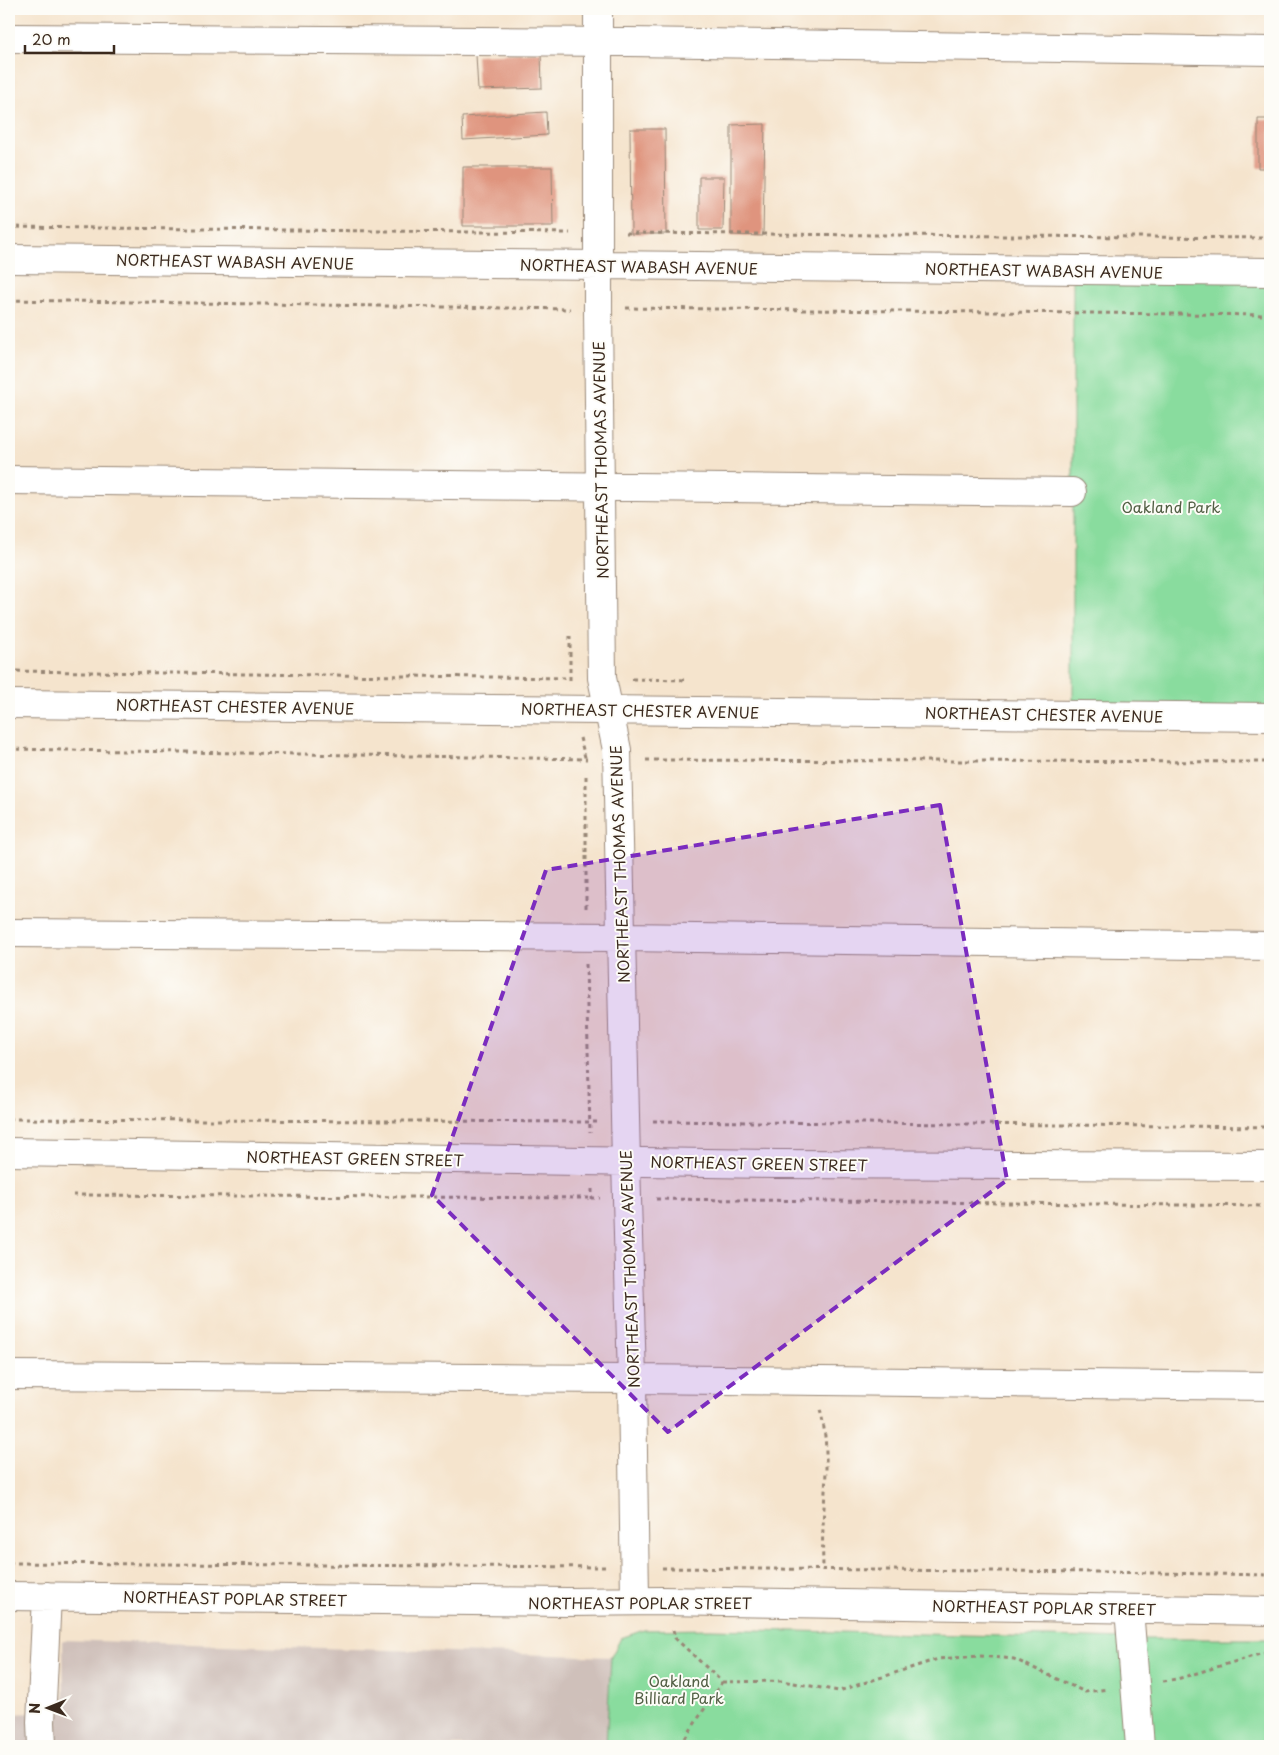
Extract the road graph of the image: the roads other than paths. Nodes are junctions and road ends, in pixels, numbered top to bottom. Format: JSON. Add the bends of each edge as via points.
{"nodes":[{"id":1,"x":598,"y":9,"type":"edge"},
{"id":2,"x":9,"y":38,"type":"edge"},
{"id":3,"x":598,"y":41,"type":"junction"},
{"id":4,"x":1270,"y":51,"type":"edge"},
{"id":5,"x":9,"y":259,"type":"edge"},
{"id":6,"x":598,"y":265,"type":"junction"},
{"id":7,"x":1270,"y":272,"type":"edge"},
{"id":8,"x":9,"y":480,"type":"edge"},
{"id":9,"x":601,"y":487,"type":"junction"},
{"id":10,"x":1072,"y":492,"type":"dead end"},
{"id":11,"x":9,"y":704,"type":"edge"},
{"id":12,"x":609,"y":709,"type":"junction"},
{"id":13,"x":1270,"y":716,"type":"edge"},
{"id":14,"x":9,"y":933,"type":"edge"},
{"id":15,"x":622,"y":937,"type":"junction"},
{"id":16,"x":1270,"y":946,"type":"edge"},
{"id":17,"x":9,"y":1152,"type":"edge"},
{"id":18,"x":626,"y":1162,"type":"junction"},
{"id":19,"x":1270,"y":1166,"type":"edge"},
{"id":20,"x":9,"y":1375,"type":"edge"},
{"id":21,"x":632,"y":1379,"type":"junction"},
{"id":22,"x":1270,"y":1386,"type":"edge"},
{"id":23,"x":9,"y":1596,"type":"edge"},
{"id":24,"x":47,"y":1596,"type":"junction"},
{"id":25,"x":635,"y":1600,"type":"junction"},
{"id":26,"x":1129,"y":1609,"type":"junction"},
{"id":27,"x":1270,"y":1611,"type":"edge"},
{"id":28,"x":42,"y":1746,"type":"edge"},
{"id":29,"x":1140,"y":1746,"type":"edge"}],
"edges":[{"from":1,"to":3,"type":"street","name":"NORTHEAST THOMAS AVENUE"},
{"from":2,"to":3,"type":"street"},
{"from":3,"to":4,"type":"street"},
{"from":3,"to":6,"type":"street","name":"NORTHEAST THOMAS AVENUE"},
{"from":5,"to":6,"type":"street","name":"NORTHEAST WABASH AVENUE"},
{"from":6,"to":7,"type":"street","name":"NORTHEAST WABASH AVENUE"},
{"from":6,"to":9,"type":"street","name":"NORTHEAST THOMAS AVENUE"},
{"from":8,"to":9,"type":"street"},
{"from":9,"to":10,"type":"street"},
{"from":9,"to":12,"type":"street","name":"NORTHEAST THOMAS AVENUE","via":[[602,678]]},
{"from":11,"to":12,"type":"street","name":"NORTHEAST CHESTER AVENUE"},
{"from":12,"to":13,"type":"street","name":"NORTHEAST CHESTER AVENUE"},
{"from":12,"to":15,"type":"street","name":"NORTHEAST THOMAS AVENUE","via":[[617,750]]},
{"from":14,"to":15,"type":"street"},
{"from":15,"to":16,"type":"street"},
{"from":15,"to":18,"type":"street","name":"NORTHEAST THOMAS AVENUE"},
{"from":17,"to":18,"type":"street","name":"NORTHEAST GREEN STREET"},
{"from":18,"to":19,"type":"street","name":"NORTHEAST GREEN STREET"},
{"from":18,"to":21,"type":"street","name":"NORTHEAST THOMAS AVENUE"},
{"from":20,"to":21,"type":"street"},
{"from":21,"to":22,"type":"street"},
{"from":21,"to":25,"type":"street","name":"NORTHEAST THOMAS AVENUE"},
{"from":23,"to":24,"type":"street","name":"NORTHEAST POPLAR STREET"},
{"from":24,"to":25,"type":"street","name":"NORTHEAST POPLAR STREET"},
{"from":24,"to":28,"type":"street"},
{"from":25,"to":26,"type":"street","name":"NORTHEAST POPLAR STREET"},
{"from":26,"to":27,"type":"street","name":"NORTHEAST POPLAR STREET"},
{"from":26,"to":29,"type":"street"}]}
